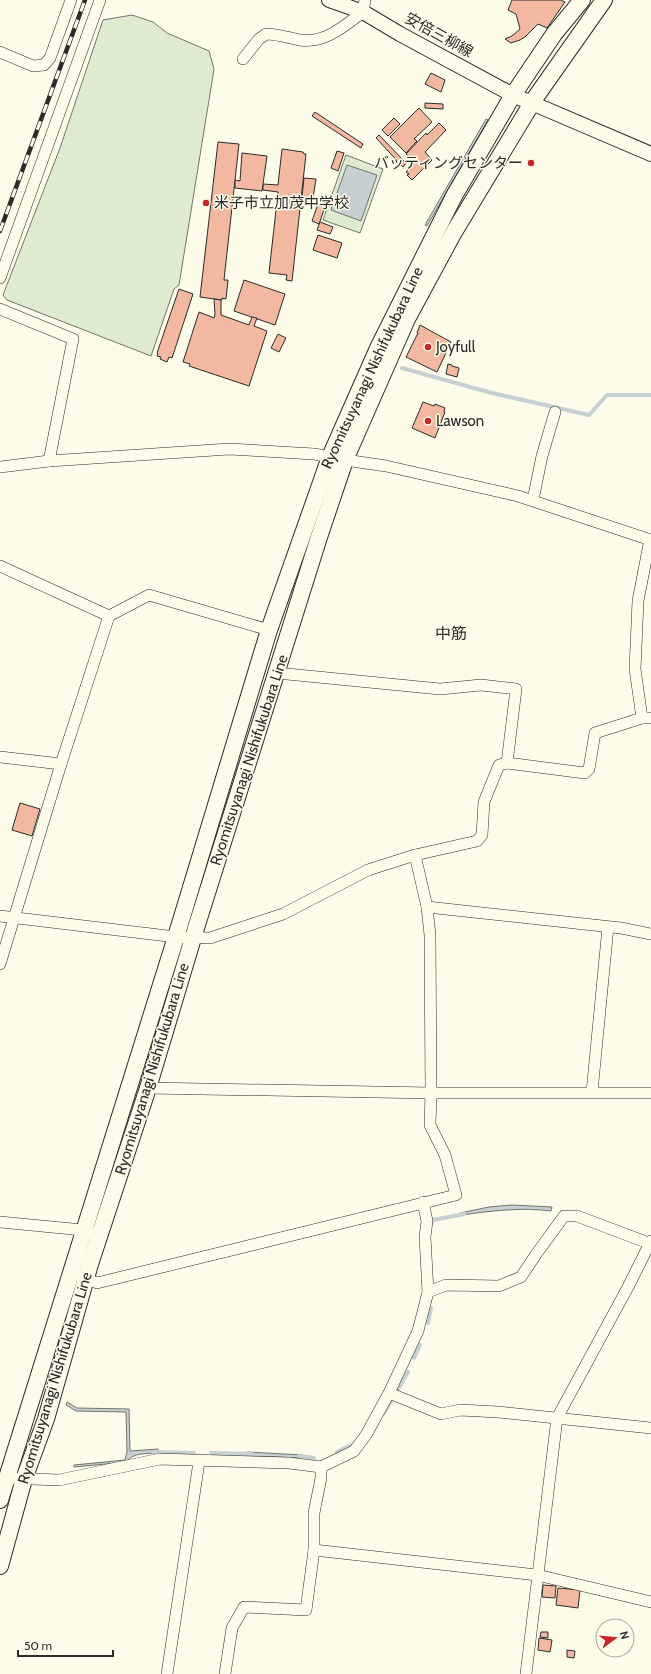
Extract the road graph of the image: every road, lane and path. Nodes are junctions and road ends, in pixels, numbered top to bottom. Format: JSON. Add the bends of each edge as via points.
{"nodes":[{"id":1,"x":71,"y":0,"type":"edge"},
{"id":2,"x":100,"y":0,"type":"edge"},
{"id":3,"x":329,"y":0,"type":"edge"},
{"id":4,"x":582,"y":0,"type":"edge"},
{"id":5,"x":604,"y":0,"type":"edge"},
{"id":6,"x":364,"y":6,"type":"edge"},
{"id":7,"x":0,"y":52,"type":"edge"},
{"id":8,"x":243,"y":59,"type":"dead end"},
{"id":9,"x":513,"y":95,"type":"junction"},
{"id":10,"x":531,"y":104,"type":"junction"},
{"id":11,"x":651,"y":154,"type":"edge"},
{"id":12,"x":0,"y":278,"type":"edge"},
{"id":13,"x":0,"y":309,"type":"edge"},
{"id":14,"x":555,"y":412,"type":"dead end"},
{"id":15,"x":338,"y":459,"type":"junction"},
{"id":16,"x":49,"y":461,"type":"junction"},
{"id":17,"x":0,"y":467,"type":"edge"},
{"id":18,"x":533,"y":500,"type":"junction"},
{"id":19,"x":650,"y":540,"type":"edge"},
{"id":20,"x":0,"y":566,"type":"edge"},
{"id":21,"x":109,"y":616,"type":"junction"},
{"id":22,"x":269,"y":630,"type":"junction"},
{"id":23,"x":277,"y":673,"type":"junction"},
{"id":24,"x":647,"y":718,"type":"edge"},
{"id":25,"x":0,"y":757,"type":"edge"},
{"id":26,"x":507,"y":763,"type":"junction"},
{"id":27,"x":61,"y":764,"type":"junction"},
{"id":28,"x":415,"y":855,"type":"junction"},
{"id":29,"x":428,"y":907,"type":"junction"},
{"id":30,"x":0,"y":916,"type":"edge"},
{"id":31,"x":14,"y":917,"type":"junction"},
{"id":32,"x":608,"y":927,"type":"junction"},
{"id":33,"x":651,"y":934,"type":"edge"},
{"id":34,"x":176,"y":937,"type":"junction"},
{"id":35,"x":193,"y":937,"type":"junction"},
{"id":36,"x":0,"y":964,"type":"edge"},
{"id":37,"x":148,"y":1088,"type":"junction"},
{"id":38,"x":592,"y":1092,"type":"junction"},
{"id":39,"x":431,"y":1093,"type":"junction"},
{"id":40,"x":651,"y":1093,"type":"edge"},
{"id":41,"x":423,"y":1202,"type":"junction"},
{"id":42,"x":0,"y":1222,"type":"edge"},
{"id":43,"x":83,"y":1230,"type":"junction"},
{"id":44,"x":100,"y":1235,"type":"junction"},
{"id":45,"x":651,"y":1243,"type":"edge"},
{"id":46,"x":72,"y":1271,"type":"junction"},
{"id":47,"x":86,"y":1279,"type":"junction"},
{"id":48,"x":433,"y":1290,"type":"junction"},
{"id":49,"x":389,"y":1393,"type":"junction"},
{"id":50,"x":557,"y":1418,"type":"junction"},
{"id":51,"x":651,"y":1428,"type":"edge"},
{"id":52,"x":199,"y":1462,"type":"junction"},
{"id":53,"x":321,"y":1467,"type":"junction"},
{"id":54,"x":7,"y":1478,"type":"junction"},
{"id":55,"x":24,"y":1479,"type":"junction"},
{"id":56,"x":0,"y":1500,"type":"edge"},
{"id":57,"x":314,"y":1550,"type":"junction"},
{"id":58,"x":0,"y":1566,"type":"edge"},
{"id":59,"x":537,"y":1575,"type":"junction"},
{"id":60,"x":651,"y":1602,"type":"edge"},
{"id":61,"x":167,"y":1674,"type":"edge"},
{"id":62,"x":225,"y":1674,"type":"edge"},
{"id":63,"x":526,"y":1674,"type":"edge"}],
"edges":[{"from":1,"to":7,"type":"street","via":[[50,58],[44,65],[32,66]]},
{"from":2,"to":12,"type":"street"},
{"from":3,"to":6,"type":"street","name":"安倍三柳線"},
{"from":4,"to":9,"type":"main road","name":"Ryomitsuyanagi Nishifukubara Line","via":[[554,34]]},
{"from":5,"to":10,"type":"main road","name":"Ryomitsuyanagi Nishifukubara Line"},
{"from":6,"to":8,"type":"street","via":[[335,32],[315,41],[266,34]]},
{"from":6,"to":9,"type":"street","name":"安倍三柳線","via":[[400,34]]},
{"from":9,"to":10,"type":"street","name":"安倍三柳線"},
{"from":9,"to":15,"type":"main road","name":"Ryomitsuyanagi Nishifukubara Line","via":[[450,203],[379,346]]},
{"from":10,"to":11,"type":"street","name":"安倍三柳線"},
{"from":10,"to":15,"type":"main road","name":"Ryomitsuyanagi Nishifukubara Line","via":[[454,232],[407,319]]},
{"from":13,"to":16,"type":"street","via":[[74,339]]},
{"from":14,"to":18,"type":"street"},
{"from":15,"to":16,"type":"street","via":[[300,452],[229,449]]},
{"from":15,"to":18,"type":"street","via":[[386,466]]},
{"from":15,"to":22,"type":"main road","name":"Ryomitsuyanagi Nishifukubara Line"},
{"from":15,"to":23,"type":"main road","name":"Ryomitsuyanagi Nishifukubara Line","via":[[319,537]]},
{"from":16,"to":17,"type":"street"},
{"from":18,"to":19,"type":"street"},
{"from":19,"to":24,"type":"street","via":[[638,601],[635,654],[635,668]]},
{"from":20,"to":21,"type":"street"},
{"from":21,"to":22,"type":"street","via":[[149,595]]},
{"from":21,"to":27,"type":"street"},
{"from":22,"to":34,"type":"main road","name":"Ryomitsuyanagi Nishifukubara Line"},
{"from":23,"to":26,"type":"street","via":[[440,689],[481,685],[516,689]]},
{"from":23,"to":35,"type":"main road","name":"Ryomitsuyanagi Nishifukubara Line"},
{"from":24,"to":26,"type":"street","via":[[595,733],[589,769],[585,773]]},
{"from":25,"to":27,"type":"street"},
{"from":26,"to":28,"type":"street","via":[[499,765],[484,802],[482,835],[477,841]]},
{"from":27,"to":31,"type":"street"},
{"from":28,"to":29,"type":"street"},
{"from":28,"to":35,"type":"street","via":[[368,870],[283,914],[210,938]]},
{"from":29,"to":32,"type":"street"},
{"from":29,"to":39,"type":"street"},
{"from":30,"to":31,"type":"street"},
{"from":31,"to":34,"type":"street"},
{"from":31,"to":36,"type":"street"},
{"from":32,"to":33,"type":"street"},
{"from":32,"to":38,"type":"street"},
{"from":34,"to":35,"type":"street"},
{"from":34,"to":43,"type":"main road","name":"Ryomitsuyanagi Nishifukubara Line"},
{"from":35,"to":37,"type":"main road","name":"Ryomitsuyanagi Nishifukubara Line"},
{"from":37,"to":39,"type":"street"},
{"from":37,"to":44,"type":"main road","name":"Ryomitsuyanagi Nishifukubara Line"},
{"from":38,"to":39,"type":"street"},
{"from":38,"to":40,"type":"street"},
{"from":39,"to":41,"type":"street","via":[[430,1125],[445,1155],[456,1195]]},
{"from":41,"to":47,"type":"street","via":[[97,1283]]},
{"from":41,"to":48,"type":"street"},
{"from":42,"to":43,"type":"street"},
{"from":43,"to":44,"type":"street"},
{"from":43,"to":46,"type":"main road","name":"Ryomitsuyanagi Nishifukubara Line"},
{"from":44,"to":47,"type":"main road","name":"Ryomitsuyanagi Nishifukubara Line"},
{"from":45,"to":48,"type":"street","via":[[577,1216],[564,1216],[521,1278],[499,1286],[446,1285]]},
{"from":45,"to":50,"type":"street"},
{"from":46,"to":47,"type":"street"},
{"from":46,"to":54,"type":"main road","name":"Ryomitsuyanagi Nishifukubara Line"},
{"from":47,"to":55,"type":"main road","name":"Ryomitsuyanagi Nishifukubara Line","via":[[46,1419]]},
{"from":48,"to":49,"type":"street","via":[[418,1331]]},
{"from":49,"to":50,"type":"street","via":[[441,1414],[460,1410]]},
{"from":49,"to":53,"type":"street","via":[[366,1435],[354,1451]]},
{"from":50,"to":51,"type":"street"},
{"from":50,"to":59,"type":"street"},
{"from":52,"to":53,"type":"street","via":[[289,1463]]},
{"from":52,"to":55,"type":"street","via":[[160,1459],[59,1480]]},
{"from":52,"to":61,"type":"street"},
{"from":53,"to":57,"type":"street","via":[[314,1513]]},
{"from":54,"to":55,"type":"street"},
{"from":54,"to":56,"type":"main road","name":"Ryomitsuyanagi Nishifukubara Line"},
{"from":55,"to":58,"type":"main road","name":"Ryomitsuyanagi Nishifukubara Line"},
{"from":57,"to":59,"type":"street"},
{"from":57,"to":62,"type":"street","via":[[306,1610],[244,1607],[232,1628]]},
{"from":59,"to":60,"type":"street"},
{"from":59,"to":63,"type":"street"}]}
